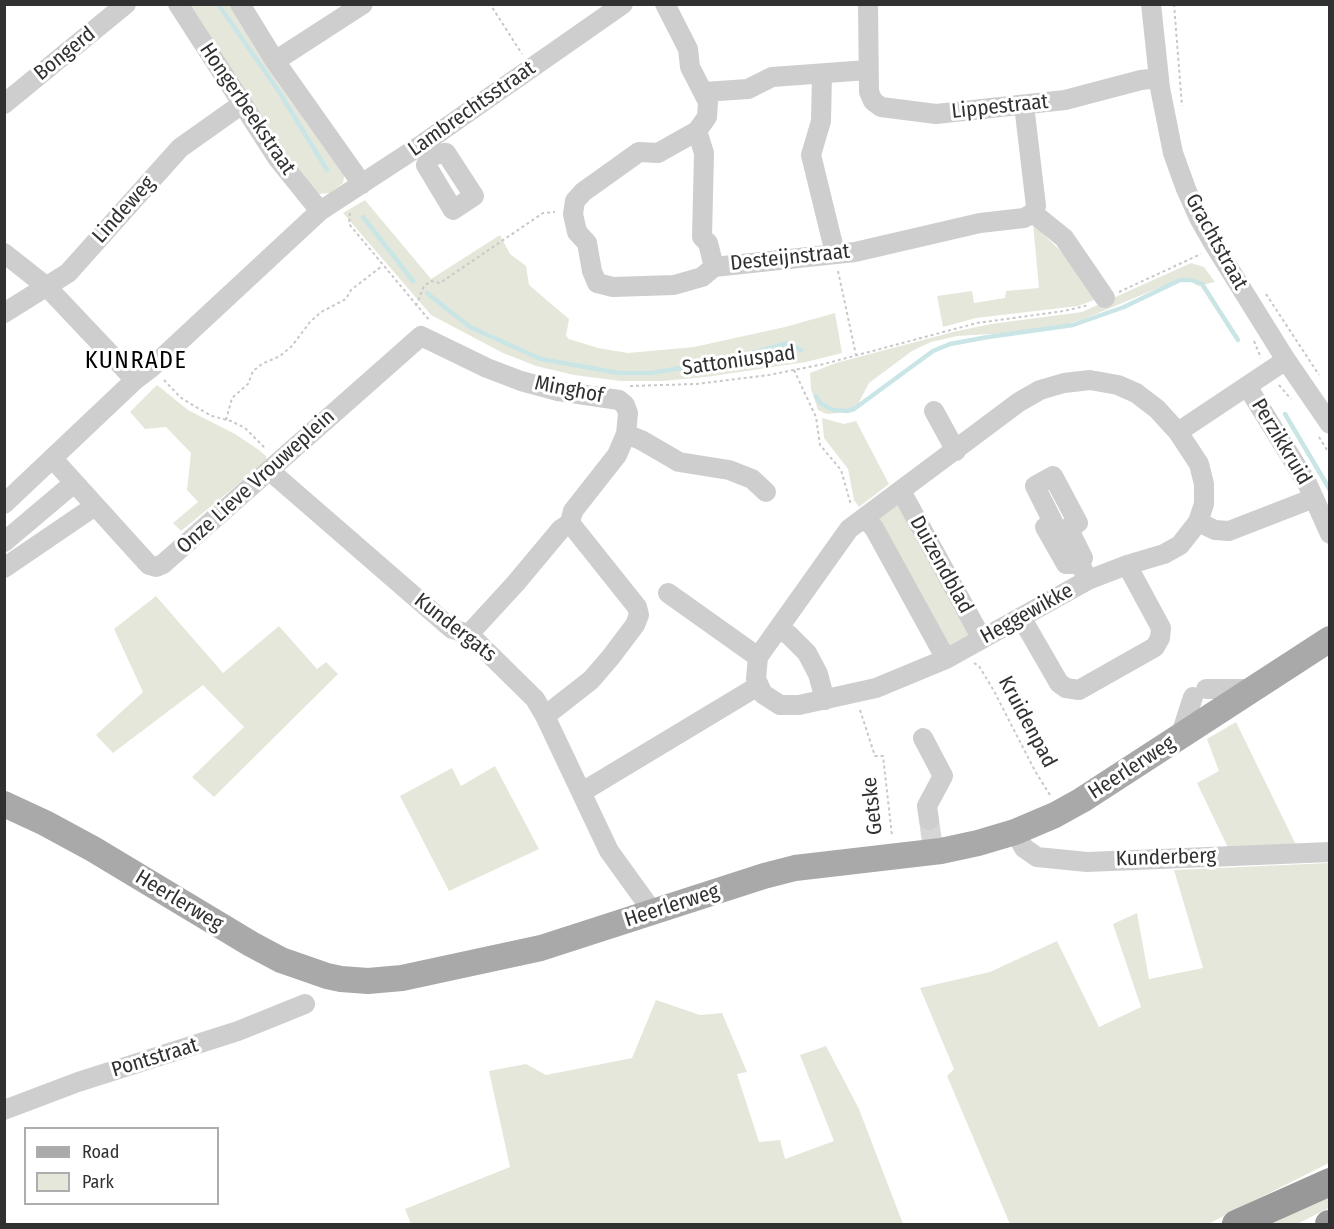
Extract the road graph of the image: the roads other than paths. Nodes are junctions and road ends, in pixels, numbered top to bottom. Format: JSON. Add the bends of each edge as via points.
{"nodes":[{"id":1,"x":126,"y":4,"type":"edge"},
{"id":2,"x":178,"y":4,"type":"edge"},
{"id":3,"x":240,"y":4,"type":"edge"},
{"id":4,"x":363,"y":4,"type":"edge"},
{"id":5,"x":623,"y":4,"type":"edge"},
{"id":6,"x":665,"y":4,"type":"edge"},
{"id":7,"x":868,"y":4,"type":"edge"},
{"id":8,"x":1150,"y":4,"type":"edge"},
{"id":9,"x":275,"y":61,"type":"junction"},
{"id":10,"x":868,"y":70,"type":"junction"},
{"id":11,"x":822,"y":74,"type":"junction"},
{"id":12,"x":1159,"y":78,"type":"junction"},
{"id":13,"x":704,"y":92,"type":"junction"},
{"id":14,"x":4,"y":104,"type":"edge"},
{"id":15,"x":242,"y":104,"type":"junction"},
{"id":16,"x":1024,"y":105,"type":"junction"},
{"id":17,"x":697,"y":131,"type":"junction"},
{"id":18,"x":362,"y":184,"type":"junction"},
{"id":19,"x":320,"y":211,"type":"junction"},
{"id":20,"x":1033,"y":213,"type":"junction"},
{"id":21,"x":4,"y":253,"type":"edge"},
{"id":22,"x":835,"y":253,"type":"junction"},
{"id":23,"x":714,"y":267,"type":"junction"},
{"id":24,"x":47,"y":287,"type":"junction"},
{"id":25,"x":1104,"y":298,"type":"road end"},
{"id":26,"x":4,"y":313,"type":"edge"},
{"id":27,"x":427,"y":330,"type":"joint"},
{"id":28,"x":1286,"y":360,"type":"junction"},
{"id":29,"x":135,"y":380,"type":"junction"},
{"id":30,"x":1247,"y":386,"type":"junction"},
{"id":31,"x":933,"y":411,"type":"dead end"},
{"id":32,"x":1329,"y":424,"type":"edge"},
{"id":33,"x":1178,"y":432,"type":"junction"},
{"id":34,"x":626,"y":434,"type":"junction"},
{"id":35,"x":956,"y":451,"type":"junction"},
{"id":36,"x":52,"y":459,"type":"junction"},
{"id":37,"x":274,"y":467,"type":"junction"},
{"id":38,"x":74,"y":483,"type":"junction"},
{"id":39,"x":9,"y":491,"type":"edge"},
{"id":40,"x":901,"y":491,"type":"junction"},
{"id":41,"x":766,"y":492,"type":"dead end"},
{"id":42,"x":1314,"y":498,"type":"junction"},
{"id":43,"x":94,"y":506,"type":"junction"},
{"id":44,"x":864,"y":518,"type":"junction"},
{"id":45,"x":1198,"y":522,"type":"junction"},
{"id":46,"x":570,"y":523,"type":"junction"},
{"id":47,"x":1329,"y":534,"type":"edge"},
{"id":48,"x":4,"y":542,"type":"edge"},
{"id":49,"x":1127,"y":565,"type":"junction"},
{"id":50,"x":4,"y":568,"type":"edge"},
{"id":51,"x":668,"y":593,"type":"dead end"},
{"id":52,"x":1022,"y":616,"type":"junction"},
{"id":53,"x":778,"y":629,"type":"junction"},
{"id":54,"x":469,"y":634,"type":"junction"},
{"id":55,"x":982,"y":639,"type":"junction"},
{"id":56,"x":1329,"y":639,"type":"edge"},
{"id":57,"x":954,"y":654,"type":"junction"},
{"id":58,"x":758,"y":657,"type":"junction"},
{"id":59,"x":758,"y":686,"type":"junction"},
{"id":60,"x":1252,"y":689,"type":"junction"},
{"id":61,"x":825,"y":700,"type":"junction"},
{"id":62,"x":545,"y":716,"type":"junction"},
{"id":63,"x":1180,"y":737,"type":"junction"},
{"id":64,"x":923,"y":738,"type":"dead end"},
{"id":65,"x":582,"y":792,"type":"junction"},
{"id":66,"x":4,"y":804,"type":"edge"},
{"id":67,"x":929,"y":820,"type":"tunnel mouth"},
{"id":68,"x":1015,"y":832,"type":"junction"},
{"id":69,"x":1329,"y":852,"type":"edge"},
{"id":70,"x":653,"y":912,"type":"junction"},
{"id":71,"x":305,"y":1004,"type":"dead end"},
{"id":72,"x":4,"y":1110,"type":"edge"},
{"id":73,"x":1329,"y":1182,"type":"edge"},
{"id":74,"x":1236,"y":1224,"type":"edge"}],
"edges":[{"from":1,"to":14,"type":"street","name":"Bongerd"},
{"from":2,"to":15,"type":"street","name":"Hongerbeekstraat"},
{"from":3,"to":9,"type":"street"},
{"from":4,"to":9,"type":"street"},
{"from":5,"to":18,"type":"street","name":"Lambrechtsstraat","via":[[428,149]]},
{"from":6,"to":13,"type":"street"},
{"from":7,"to":10,"type":"street","name":"Lippestraat"},
{"from":8,"to":12,"type":"street","name":"Grachtstraat"},
{"from":9,"to":18,"type":"street"},
{"from":10,"to":11,"type":"street"},
{"from":10,"to":16,"type":"street","name":"Lippestraat","via":[[869,92],[881,107],[936,114]]},
{"from":11,"to":13,"type":"street","via":[[772,77],[748,89]]},
{"from":11,"to":22,"type":"street","via":[[821,121],[811,155]]},
{"from":12,"to":16,"type":"street","name":"Lippestraat","via":[[1065,100]]},
{"from":12,"to":28,"type":"street","name":"Grachtstraat","via":[[1173,153],[1194,208]]},
{"from":13,"to":17,"type":"street","via":[[707,117]]},
{"from":15,"to":19,"type":"street","name":"Hongerbeekstraat","via":[[278,159]]},
{"from":15,"to":24,"type":"street","name":"Lindeweg","via":[[180,148],[68,273]]},
{"from":16,"to":20,"type":"street","via":[[1036,206]]},
{"from":17,"to":23,"type":"street","via":[[704,153],[702,237],[708,243]]},
{"from":17,"to":23,"type":"street","name":"Desteijnstraat","via":[[658,153],[639,152],[583,192],[575,201],[573,214],[577,232],[587,243],[597,283],[613,287],[674,285],[702,277]]},
{"from":18,"to":19,"type":"street","name":"Lambrechtsstraat"},
{"from":19,"to":29,"type":"street"},
{"from":20,"to":22,"type":"street","name":"Desteijnstraat","via":[[1024,218],[980,223],[855,252]]},
{"from":20,"to":25,"type":"street","via":[[1064,238]]},
{"from":21,"to":24,"type":"street"},
{"from":22,"to":23,"type":"street","name":"Desteijnstraat"},
{"from":24,"to":26,"type":"street","name":"Lindeweg"},
{"from":24,"to":29,"type":"street"},
{"from":27,"to":34,"type":"street","name":"Minghof","via":[[487,368],[521,381],[619,400],[628,412]]},
{"from":27,"to":37,"type":"street","name":"Onze Lieve Vrouweplein"},
{"from":28,"to":30,"type":"street"},
{"from":28,"to":32,"type":"street","name":"Grachtstraat"},
{"from":29,"to":36,"type":"street"},
{"from":30,"to":33,"type":"street"},
{"from":30,"to":42,"type":"street","name":"Perzikkruid"},
{"from":31,"to":35,"type":"street"},
{"from":33,"to":35,"type":"street","name":"Heggewikke","via":[[1136,393],[1089,380],[1040,390]]},
{"from":33,"to":45,"type":"street","name":"Heggewikke","via":[[1202,473],[1205,492]]},
{"from":34,"to":41,"type":"street","via":[[679,462],[729,470],[752,479]]},
{"from":34,"to":46,"type":"street","name":"Minghof","via":[[617,455],[573,511]]},
{"from":35,"to":40,"type":"street","name":"Heggewikke"},
{"from":36,"to":38,"type":"street","name":"Onze Lieve Vrouweplein"},
{"from":36,"to":39,"type":"street"},
{"from":37,"to":43,"type":"street","name":"Onze Lieve Vrouweplein","via":[[156,567],[149,565]]},
{"from":37,"to":54,"type":"street","name":"Kundergats","via":[[452,629]]},
{"from":38,"to":43,"type":"street","name":"Onze Lieve Vrouweplein"},
{"from":38,"to":48,"type":"street"},
{"from":40,"to":44,"type":"street","name":"Heggewikke"},
{"from":40,"to":55,"type":"street","name":"Duizendblad"},
{"from":42,"to":45,"type":"street","name":"Perzikkruid","via":[[1229,531]]},
{"from":42,"to":47,"type":"street","name":"Perzikkruid"},
{"from":43,"to":50,"type":"street"},
{"from":44,"to":53,"type":"street","name":"Heggewikke","via":[[849,529]]},
{"from":44,"to":57,"type":"street","name":"Duizendblad"},
{"from":45,"to":49,"type":"street","name":"Heggewikke","via":[[1172,550]]},
{"from":46,"to":54,"type":"street","name":"Minghof"},
{"from":46,"to":62,"type":"street","via":[[637,607],[639,615],[591,680]]},
{"from":49,"to":52,"type":"street","name":"Heggewikke","via":[[1084,572]]},
{"from":49,"to":52,"type":"street","via":[[1161,628],[1160,638],[1155,647],[1079,690],[1059,683]]},
{"from":51,"to":58,"type":"street"},
{"from":52,"to":55,"type":"street","name":"Heggewikke"},
{"from":53,"to":58,"type":"street","name":"Heggewikke"},
{"from":53,"to":61,"type":"street","via":[[807,653],[819,674]]},
{"from":54,"to":62,"type":"street","name":"Kundergats","via":[[535,699]]},
{"from":55,"to":57,"type":"street","name":"Heggewikke"},
{"from":56,"to":60,"type":"main road","name":"Heerlerweg"},
{"from":57,"to":61,"type":"street","name":"Heggewikke","via":[[876,688]]},
{"from":58,"to":59,"type":"street"},
{"from":59,"to":61,"type":"street","name":"Heggewikke","via":[[780,705]]},
{"from":59,"to":65,"type":"street"},
{"from":60,"to":63,"type":"main road","name":"Heerlerweg"},
{"from":60,"to":63,"type":"street","via":[[1200,693]]},
{"from":62,"to":65,"type":"street","name":"Kundergats"},
{"from":63,"to":68,"type":"main road","name":"Heerlerweg","via":[[1061,812]]},
{"from":64,"to":67,"type":"street","via":[[943,776],[927,806]]},
{"from":65,"to":70,"type":"street","name":"Kundergats","via":[[609,851]]},
{"from":66,"to":70,"type":"main road","name":"Heerlerweg","via":[[93,849],[268,954],[341,979],[390,980],[464,966],[541,948]]},
{"from":68,"to":69,"type":"street","name":"Kunderberg","via":[[1024,848],[1037,857],[1077,861]]},
{"from":68,"to":70,"type":"main road","name":"Heerlerweg","via":[[978,843],[787,870]]},
{"from":71,"to":72,"type":"street","name":"Pontstraat","via":[[238,1031]]},
{"from":73,"to":74,"type":"highway"}]}
